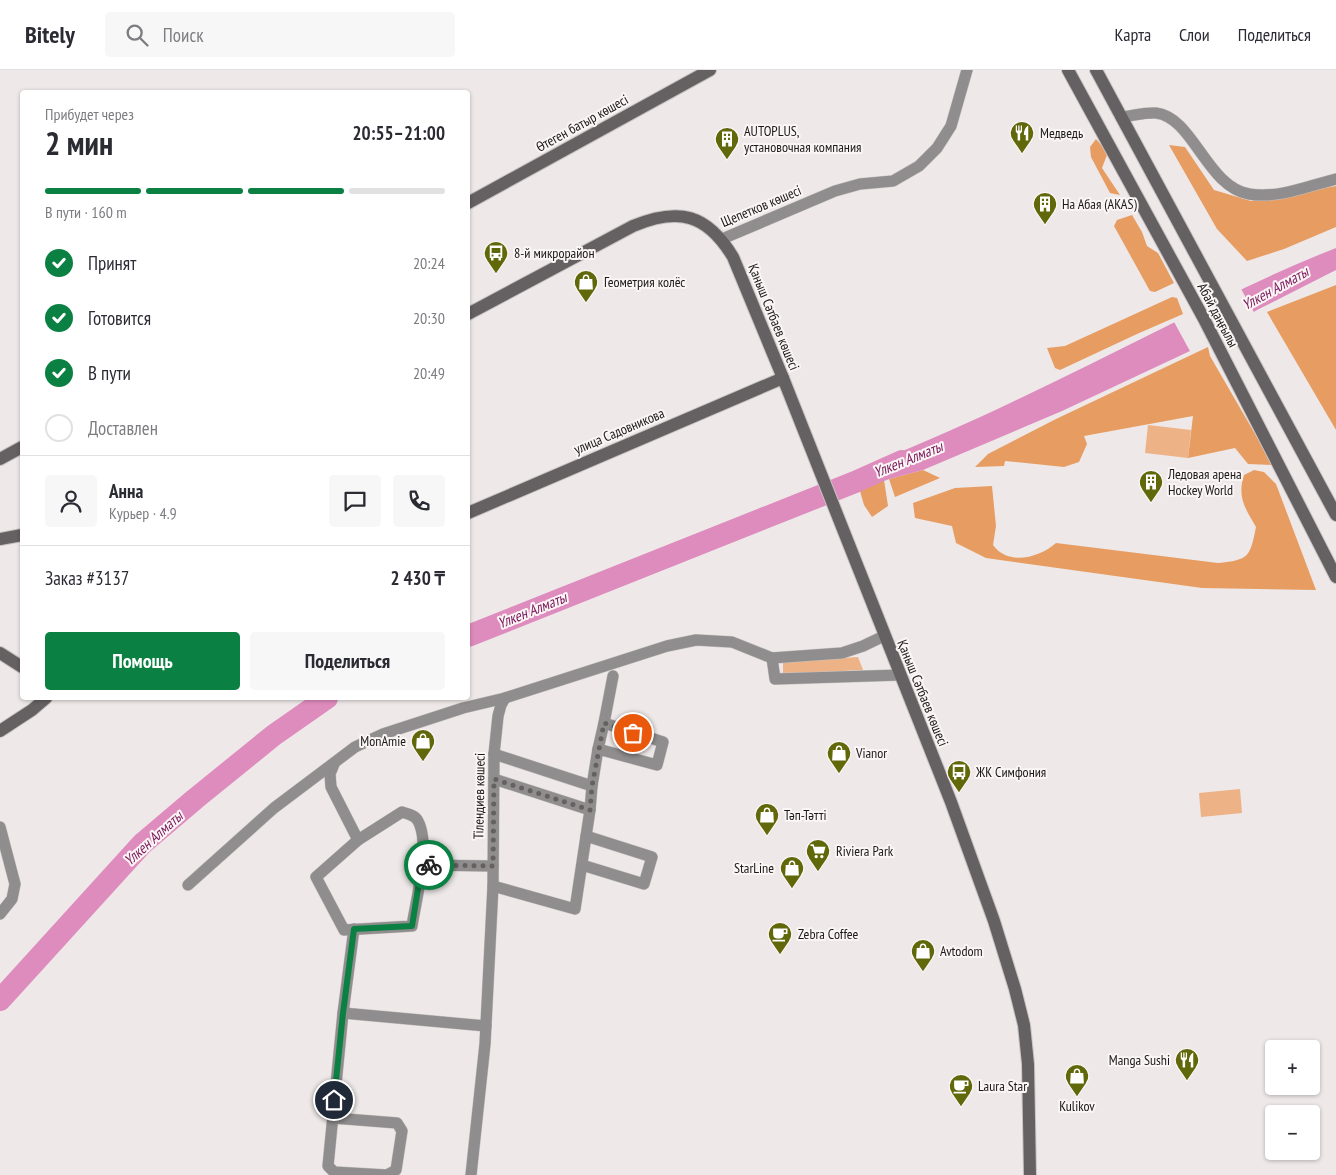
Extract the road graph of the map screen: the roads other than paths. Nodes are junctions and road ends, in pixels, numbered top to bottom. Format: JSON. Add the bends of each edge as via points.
{"nodes":[{"id":1,"x":710,"y":70,"type":"edge"},
{"id":2,"x":968,"y":70,"type":"edge"},
{"id":3,"x":1068,"y":70,"type":"edge"},
{"id":4,"x":1096,"y":70,"type":"edge"},
{"id":5,"x":1121,"y":117,"type":"junction"},
{"id":6,"x":1336,"y":179,"type":"edge"},
{"id":7,"x":470,"y":202,"type":"edge"},
{"id":8,"x":722,"y":240,"type":"junction"},
{"id":9,"x":470,"y":313,"type":"edge"},
{"id":10,"x":783,"y":378,"type":"junction"},
{"id":11,"x":20,"y":449,"type":"edge"},
{"id":12,"x":0,"y":460,"type":"edge"},
{"id":13,"x":470,"y":512,"type":"edge"},
{"id":14,"x":1336,"y":515,"type":"edge"},
{"id":15,"x":20,"y":535,"type":"edge"},
{"id":16,"x":0,"y":538,"type":"edge"},
{"id":17,"x":1336,"y":577,"type":"edge"},
{"id":18,"x":884,"y":636,"type":"junction"},
{"id":19,"x":0,"y":653,"type":"edge"},
{"id":20,"x":772,"y":658,"type":"junction"},
{"id":21,"x":20,"y":666,"type":"edge"},
{"id":22,"x":900,"y":675,"type":"junction"},
{"id":23,"x":613,"y":676,"type":"dead end"},
{"id":24,"x":505,"y":698,"type":"junction"},
{"id":25,"x":44,"y":700,"type":"edge"},
{"id":26,"x":604,"y":723,"type":"junction"},
{"id":27,"x":0,"y":731,"type":"edge"},
{"id":28,"x":598,"y":749,"type":"junction"},
{"id":29,"x":494,"y":754,"type":"junction"},
{"id":30,"x":335,"y":763,"type":"junction"},
{"id":31,"x":494,"y":779,"type":"junction"},
{"id":32,"x":592,"y":786,"type":"junction"},
{"id":33,"x":590,"y":810,"type":"junction"},
{"id":34,"x":0,"y":827,"type":"edge"},
{"id":35,"x":586,"y":836,"type":"junction"},
{"id":36,"x":358,"y":840,"type":"junction"},
{"id":37,"x":422,"y":864,"type":"junction"},
{"id":38,"x":493,"y":866,"type":"junction"},
{"id":39,"x":582,"y":866,"type":"junction"},
{"id":40,"x":188,"y":885,"type":"dead end"},
{"id":41,"x":493,"y":886,"type":"junction"},
{"id":42,"x":0,"y":914,"type":"edge"},
{"id":43,"x":354,"y":929,"type":"junction"},
{"id":44,"x":343,"y":1013,"type":"junction"},
{"id":45,"x":486,"y":1026,"type":"junction"},
{"id":46,"x":332,"y":1118,"type":"junction"},
{"id":47,"x":387,"y":1175,"type":"edge"},
{"id":48,"x":471,"y":1175,"type":"edge"},
{"id":49,"x":1030,"y":1175,"type":"edge"}],
"edges":[{"from":1,"to":7,"type":"main road","name":"Өтеген батыр көшесі"},
{"from":2,"to":8,"type":"street","name":"Щепетков көшесі","via":[[951,126],[937,148],[919,166],[893,181],[860,184],[836,191]]},
{"from":3,"to":17,"type":"main road","name":"Абай даңғылы","via":[[1194,300]]},
{"from":4,"to":5,"type":"main road","name":"Абай даңғылы"},
{"from":5,"to":6,"type":"street","via":[[1156,113],[1167,116],[1180,127],[1224,182],[1249,194],[1272,195]]},
{"from":5,"to":14,"type":"main road","name":"Абай даңғылы"},
{"from":8,"to":9,"type":"main road","name":"Щепетков көшесі","via":[[709,227],[693,219],[662,216],[647,220]]},
{"from":8,"to":10,"type":"main road","name":"Қаныш Сәтбаев көшесі","via":[[733,258]]},
{"from":10,"to":13,"type":"main road","name":"улица Садовникова"},
{"from":10,"to":18,"type":"main road","name":"Қаныш Сәтбаев көшесі"},
{"from":11,"to":12,"type":"main road"},
{"from":15,"to":16,"type":"main road"},
{"from":18,"to":20,"type":"street","via":[[842,653]]},
{"from":18,"to":22,"type":"main road","name":"Қаныш Сәтбаев көшесі"},
{"from":19,"to":21,"type":"main road"},
{"from":20,"to":22,"type":"street","via":[[774,679]]},
{"from":20,"to":24,"type":"street","via":[[732,642],[696,640],[667,646]]},
{"from":22,"to":49,"type":"main road","name":"Қаныш Сәтбаев көшесі","via":[[951,802],[1015,989],[1024,1025],[1028,1064]]},
{"from":23,"to":26,"type":"street"},
{"from":24,"to":29,"type":"street","name":"Тілендиев көшесі","via":[[498,716]]},
{"from":24,"to":30,"type":"street","via":[[383,734]]},
{"from":25,"to":27,"type":"main road"},
{"from":26,"to":28,"type":"street"},
{"from":26,"to":28,"type":"street","via":[[663,742],[657,766]]},
{"from":28,"to":32,"type":"street"},
{"from":29,"to":31,"type":"street","name":"Тілендиев көшесі"},
{"from":29,"to":32,"type":"street"},
{"from":30,"to":36,"type":"street","via":[[330,774],[332,787]]},
{"from":30,"to":40,"type":"street","via":[[274,808]]},
{"from":31,"to":33,"type":"street"},
{"from":31,"to":38,"type":"street","name":"Тілендиев көшесі"},
{"from":32,"to":33,"type":"street"},
{"from":33,"to":35,"type":"street"},
{"from":34,"to":42,"type":"street","via":[[15,884],[12,899]]},
{"from":35,"to":39,"type":"street"},
{"from":35,"to":39,"type":"street","via":[[652,857],[644,884]]},
{"from":36,"to":37,"type":"street","via":[[402,812],[411,814],[418,821],[422,836]]},
{"from":36,"to":43,"type":"street","via":[[316,877],[344,930]]},
{"from":37,"to":38,"type":"street"},
{"from":37,"to":43,"type":"street","via":[[412,926]]},
{"from":38,"to":41,"type":"street","name":"Тілендиев көшесі"},
{"from":39,"to":41,"type":"street","via":[[575,909]]},
{"from":41,"to":45,"type":"street","name":"Тілендиев көшесі"},
{"from":43,"to":44,"type":"street"},
{"from":44,"to":45,"type":"street"},
{"from":44,"to":46,"type":"street"},
{"from":45,"to":48,"type":"street","name":"Тілендиев көшесі"},
{"from":46,"to":47,"type":"street","via":[[328,1166],[334,1172]]},
{"from":46,"to":47,"type":"street","via":[[397,1123],[402,1131],[396,1170]]}]}
